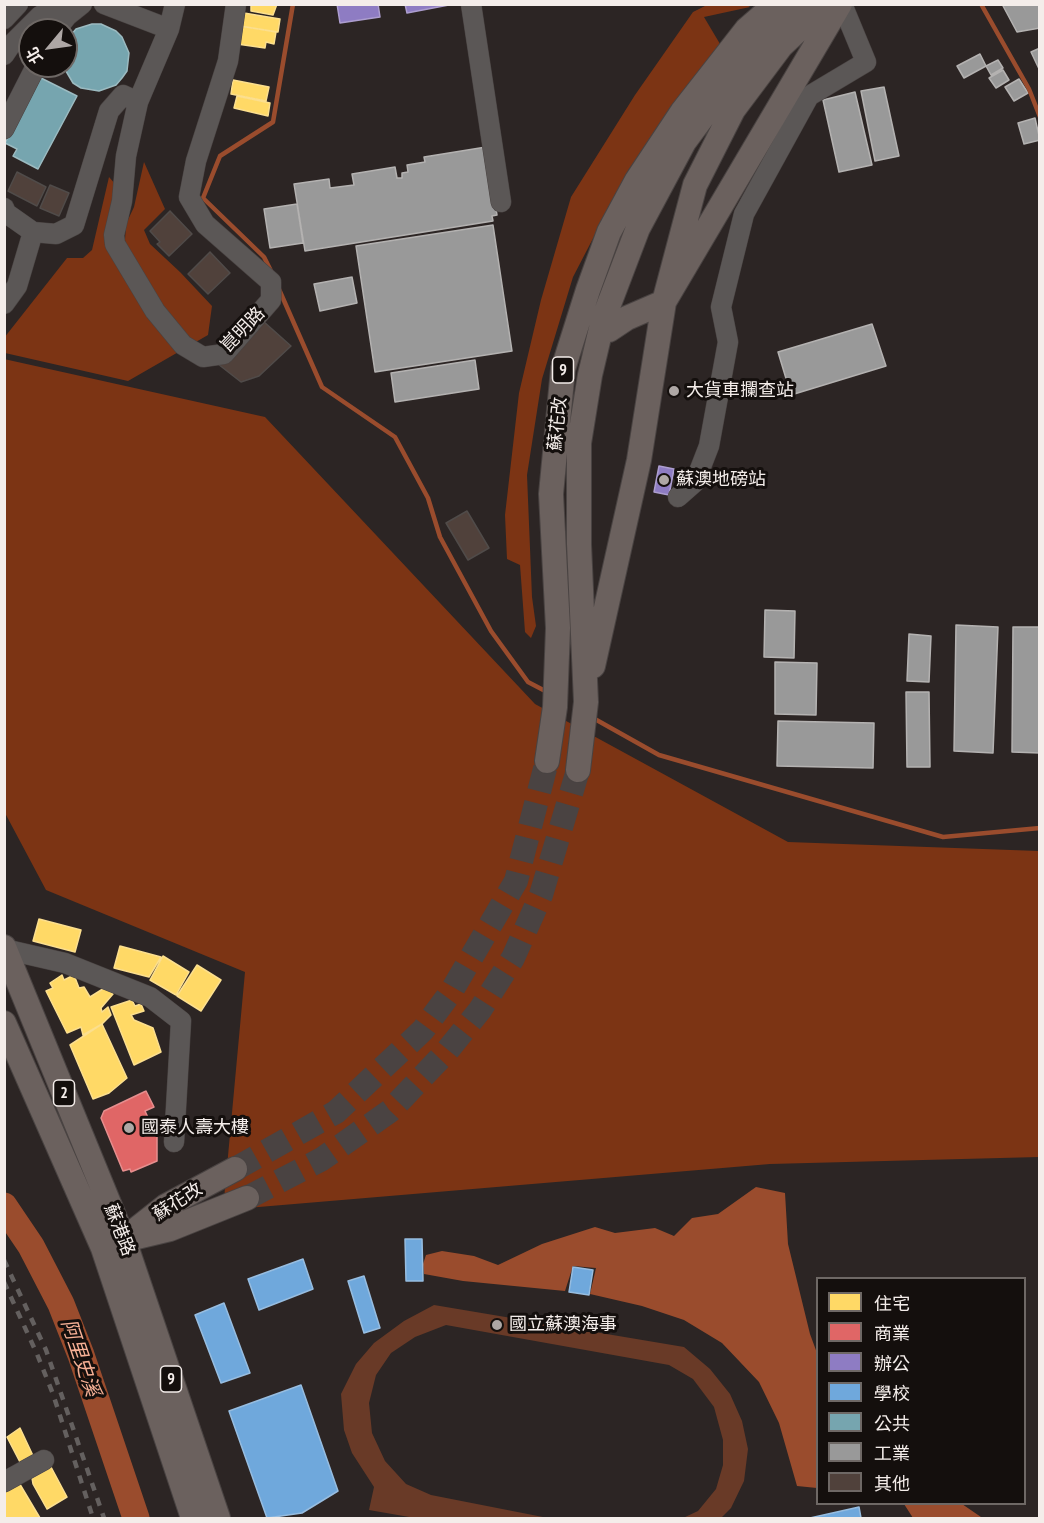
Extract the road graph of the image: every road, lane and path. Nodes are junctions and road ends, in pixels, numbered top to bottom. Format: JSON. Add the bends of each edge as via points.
{"nodes":[{"id":1,"x":18,"y":4,"type":"edge"},
{"id":2,"x":61,"y":4,"type":"edge"},
{"id":3,"x":82,"y":4,"type":"edge"},
{"id":4,"x":105,"y":4,"type":"edge"},
{"id":5,"x":175,"y":4,"type":"edge"},
{"id":6,"x":236,"y":4,"type":"edge"},
{"id":7,"x":471,"y":4,"type":"edge"},
{"id":8,"x":776,"y":4,"type":"edge"},
{"id":9,"x":805,"y":4,"type":"edge"},
{"id":10,"x":826,"y":4,"type":"edge"},
{"id":11,"x":841,"y":4,"type":"edge"},
{"id":12,"x":66,"y":18,"type":"edge"},
{"id":13,"x":4,"y":19,"type":"edge"},
{"id":14,"x":169,"y":29,"type":"junction"},
{"id":15,"x":763,"y":38,"type":"junction"},
{"id":16,"x":4,"y":55,"type":"edge"},
{"id":17,"x":30,"y":78,"type":"edge"},
{"id":18,"x":138,"y":102,"type":"junction"},
{"id":19,"x":4,"y":129,"type":"edge"},
{"id":20,"x":684,"y":142,"type":"junction"},
{"id":21,"x":501,"y":202,"type":"dead end"},
{"id":22,"x":4,"y":208,"type":"edge"},
{"id":23,"x":33,"y":232,"type":"junction"},
{"id":24,"x":664,"y":302,"type":"junction"},
{"id":25,"x":4,"y":304,"type":"edge"},
{"id":26,"x":609,"y":330,"type":"junction"},
{"id":27,"x":678,"y":498,"type":"dead end"},
{"id":28,"x":586,"y":702,"type":"junction"},
{"id":29,"x":547,"y":760,"type":"tunnel mouth"},
{"id":30,"x":578,"y":770,"type":"tunnel mouth"},
{"id":31,"x":5,"y":948,"type":"edge"},
{"id":32,"x":4,"y":1023,"type":"edge"},
{"id":33,"x":174,"y":1142,"type":"dead end"},
{"id":34,"x":235,"y":1169,"type":"tunnel mouth"},
{"id":35,"x":247,"y":1198,"type":"tunnel mouth"},
{"id":36,"x":114,"y":1244,"type":"junction"},
{"id":37,"x":44,"y":1460,"type":"dead end"},
{"id":38,"x":4,"y":1482,"type":"edge"},
{"id":39,"x":193,"y":1518,"type":"edge"},
{"id":40,"x":218,"y":1518,"type":"edge"}],
"edges":[{"from":1,"to":13,"type":"street"},
{"from":2,"to":16,"type":"street","via":[[40,16]]},
{"from":3,"to":12,"type":"street"},
{"from":4,"to":14,"type":"street"},
{"from":5,"to":14,"type":"street","name":"崑明路"},
{"from":6,"to":18,"type":"street","name":"崑明路","via":[[228,61],[196,161],[189,197],[205,224],[271,282],[272,300],[224,354],[203,357],[183,345],[154,311],[115,244],[126,156]]},
{"from":7,"to":21,"type":"street"},
{"from":8,"to":15,"type":"main road","number":"9"},
{"from":9,"to":15,"type":"main road","number":"9"},
{"from":10,"to":15,"type":"main road"},
{"from":11,"to":24,"type":"main road"},
{"from":11,"to":27,"type":"street","via":[[866,62],[808,96],[744,214],[721,307],[728,342],[709,446],[695,482]]},
{"from":14,"to":18,"type":"street","name":"崑明路"},
{"from":15,"to":20,"type":"main road","name":"蘇花改","number":"9"},
{"from":15,"to":24,"type":"main road","via":[[733,110],[695,185]]},
{"from":15,"to":29,"type":"main road","name":"蘇花改","number":"9","via":[[682,112],[637,180],[609,232],[563,369],[550,494],[558,628],[555,707]]},
{"from":17,"to":19,"type":"street"},
{"from":18,"to":23,"type":"street","via":[[123,95],[109,111],[74,225],[56,234]]},
{"from":20,"to":26,"type":"main road","via":[[639,238]]},
{"from":20,"to":28,"type":"main road","name":"蘇花改","number":"9","via":[[638,228],[603,320],[590,375],[579,443]]},
{"from":22,"to":23,"type":"street"},
{"from":23,"to":25,"type":"street","via":[[17,286]]},
{"from":24,"to":26,"type":"main road"},
{"from":24,"to":28,"type":"main road","via":[[639,459]]},
{"from":26,"to":28,"type":"main road","via":[[593,402],[584,492],[589,647]]},
{"from":28,"to":30,"type":"main road","name":"蘇花改","number":"9"},
{"from":31,"to":33,"type":"street","via":[[65,963],[150,997],[181,1021]]},
{"from":31,"to":36,"type":"main road","name":"蘇港路","number":"2"},
{"from":32,"to":36,"type":"main road","name":"蘇港路","number":"2"},
{"from":34,"to":36,"type":"main road","name":"蘇花改","via":[[166,1206]]},
{"from":35,"to":36,"type":"main road","name":"蘇花改","via":[[170,1229]]},
{"from":36,"to":39,"type":"main road","name":"蘇港路","number":"9"},
{"from":36,"to":40,"type":"main road","name":"蘇港路","number":"9"},
{"from":37,"to":38,"type":"street"}]}
